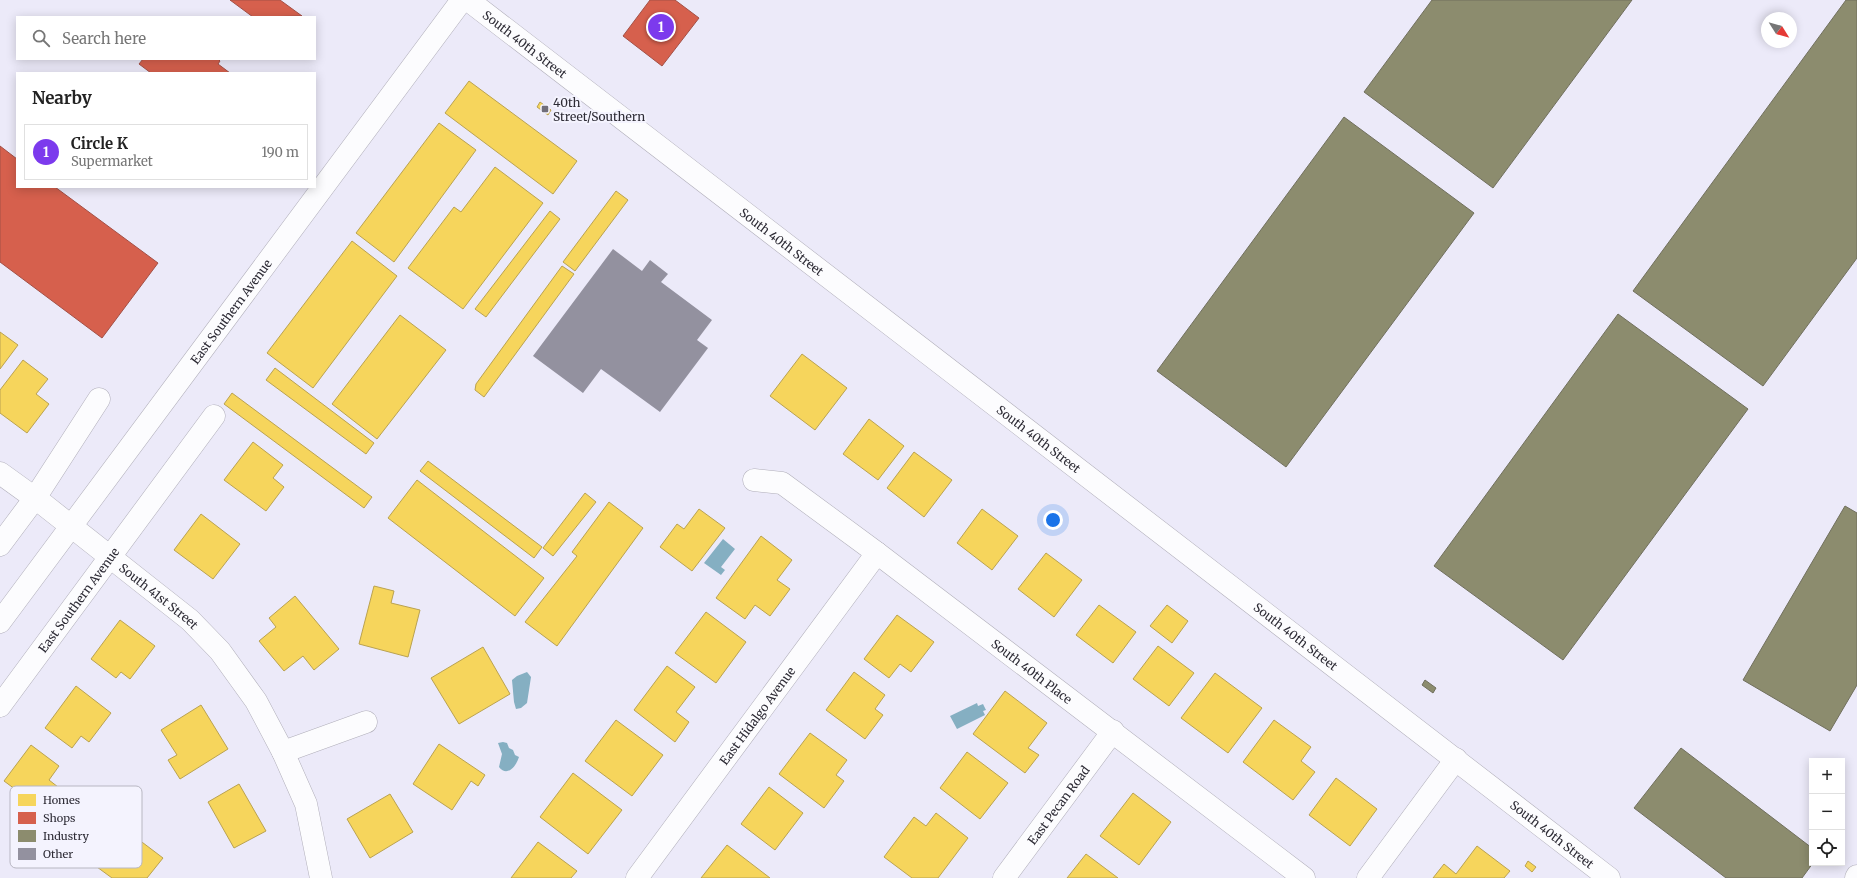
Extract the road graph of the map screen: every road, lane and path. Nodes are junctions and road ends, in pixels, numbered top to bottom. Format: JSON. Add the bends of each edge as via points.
{"nodes":[{"id":1,"x":462,"y":0,"type":"edge"},
{"id":2,"x":468,"y":0,"type":"edge"},
{"id":3,"x":99,"y":399,"type":"dead end"},
{"id":4,"x":214,"y":416,"type":"dead end"},
{"id":5,"x":0,"y":473,"type":"edge"},
{"id":6,"x":754,"y":480,"type":"dead end"},
{"id":7,"x":35,"y":498,"type":"junction"},
{"id":8,"x":70,"y":526,"type":"junction"},
{"id":9,"x":0,"y":545,"type":"edge"},
{"id":10,"x":877,"y":553,"type":"junction"},
{"id":11,"x":109,"y":558,"type":"junction"},
{"id":12,"x":0,"y":622,"type":"edge"},
{"id":13,"x":0,"y":706,"type":"edge"},
{"id":14,"x":366,"y":722,"type":"dead end"},
{"id":15,"x":1113,"y":731,"type":"junction"},
{"id":16,"x":283,"y":752,"type":"junction"},
{"id":17,"x":1456,"y":759,"type":"junction"},
{"id":18,"x":319,"y":878,"type":"edge"},
{"id":19,"x":637,"y":878,"type":"edge"},
{"id":20,"x":1004,"y":878,"type":"edge"},
{"id":21,"x":1304,"y":878,"type":"edge"},
{"id":22,"x":1368,"y":878,"type":"edge"},
{"id":23,"x":1609,"y":878,"type":"edge"}],
"edges":[{"from":1,"to":8,"type":"street","name":"East Southern Avenue"},
{"from":2,"to":17,"type":"street","name":"South 40th Street"},
{"from":3,"to":7,"type":"street"},
{"from":4,"to":11,"type":"street","name":"East Southern Avenue"},
{"from":5,"to":7,"type":"street","name":"South 41st Street"},
{"from":6,"to":10,"type":"street","name":"South 40th Place","via":[[782,483]]},
{"from":7,"to":8,"type":"street","name":"South 41st Street"},
{"from":7,"to":9,"type":"street"},
{"from":8,"to":11,"type":"street","name":"South 41st Street"},
{"from":8,"to":12,"type":"street","name":"East Southern Avenue"},
{"from":10,"to":15,"type":"street","name":"South 40th Place"},
{"from":10,"to":19,"type":"street","name":"East Hidalgo Avenue"},
{"from":11,"to":13,"type":"street","name":"East Southern Avenue"},
{"from":11,"to":16,"type":"street","name":"South 41st Street","via":[[190,620],[220,651],[256,700]]},
{"from":14,"to":16,"type":"street"},
{"from":15,"to":20,"type":"street","name":"East Pecan Road"},
{"from":15,"to":21,"type":"street","name":"South 40th Place"},
{"from":16,"to":18,"type":"street","name":"South 41st Street","via":[[306,804]]},
{"from":17,"to":22,"type":"street"},
{"from":17,"to":23,"type":"street","name":"South 40th Street"}]}
